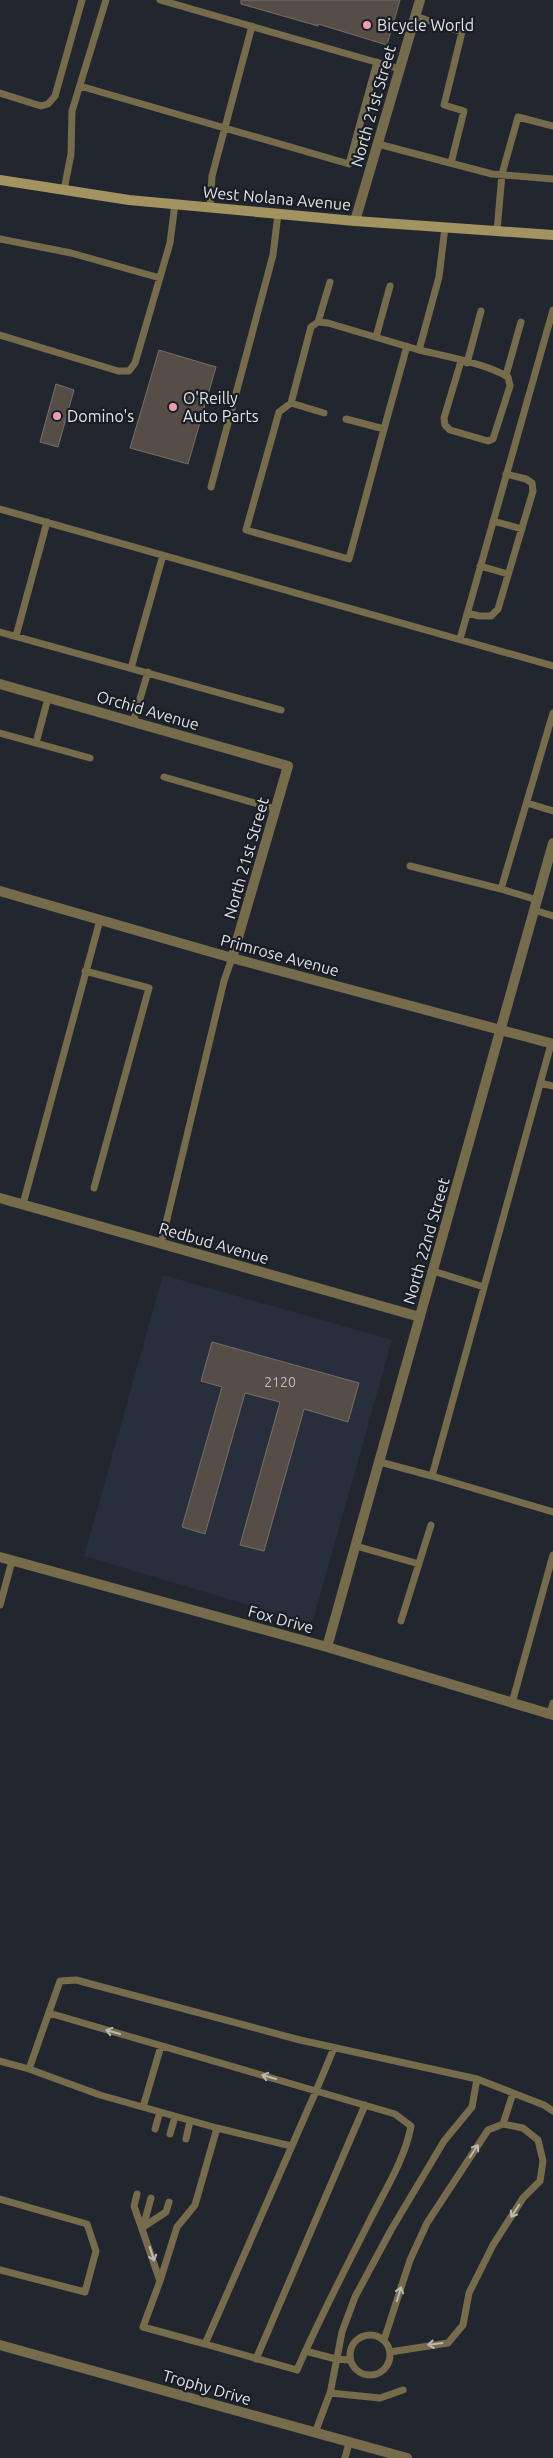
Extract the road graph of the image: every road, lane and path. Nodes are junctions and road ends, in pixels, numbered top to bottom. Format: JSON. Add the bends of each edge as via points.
{"nodes":[{"id":1,"x":82,"y":0,"type":"edge"},
{"id":2,"x":106,"y":0,"type":"edge"},
{"id":3,"x":160,"y":0,"type":"edge"},
{"id":4,"x":420,"y":0,"type":"edge"},
{"id":5,"x":415,"y":16,"type":"junction"},
{"id":6,"x":252,"y":26,"type":"junction"},
{"id":7,"x":376,"y":62,"type":"junction"},
{"id":8,"x":400,"y":69,"type":"junction"},
{"id":9,"x":80,"y":86,"type":"junction"},
{"id":10,"x":0,"y":93,"type":"edge"},
{"id":11,"x":553,"y":126,"type":"edge"},
{"id":12,"x":224,"y":128,"type":"junction"},
{"id":13,"x":378,"y":144,"type":"junction"},
{"id":14,"x":451,"y":163,"type":"junction"},
{"id":15,"x":502,"y":174,"type":"junction"},
{"id":16,"x":553,"y":179,"type":"edge"},
{"id":17,"x":0,"y":180,"type":"edge"},
{"id":18,"x":64,"y":190,"type":"junction"},
{"id":19,"x":175,"y":204,"type":"junction"},
{"id":20,"x":210,"y":207,"type":"junction"},
{"id":21,"x":278,"y":214,"type":"junction"},
{"id":22,"x":355,"y":221,"type":"junction"},
{"id":23,"x":445,"y":227,"type":"junction"},
{"id":24,"x":497,"y":231,"type":"junction"},
{"id":25,"x":553,"y":236,"type":"edge"},
{"id":26,"x":0,"y":239,"type":"edge"},
{"id":27,"x":160,"y":278,"type":"junction"},
{"id":28,"x":330,"y":282,"type":"dead end"},
{"id":29,"x":390,"y":286,"type":"dead end"},
{"id":30,"x":553,"y":310,"type":"edge"},
{"id":31,"x":481,"y":311,"type":"dead end"},
{"id":32,"x":318,"y":322,"type":"junction"},
{"id":33,"x":521,"y":322,"type":"dead end"},
{"id":34,"x":551,"y":322,"type":"edge"},
{"id":35,"x":0,"y":335,"type":"edge"},
{"id":36,"x":376,"y":337,"type":"junction"},
{"id":37,"x":407,"y":346,"type":"junction"},
{"id":38,"x":419,"y":350,"type":"junction"},
{"id":39,"x":464,"y":362,"type":"junction"},
{"id":40,"x":506,"y":375,"type":"junction"},
{"id":41,"x":291,"y":403,"type":"junction"},
{"id":42,"x":324,"y":413,"type":"dead end"},
{"id":43,"x":346,"y":419,"type":"dead end"},
{"id":44,"x":384,"y":429,"type":"junction"},
{"id":45,"x":506,"y":474,"type":"junction"},
{"id":46,"x":211,"y":487,"type":"dead end"},
{"id":47,"x":0,"y":509,"type":"edge"},
{"id":48,"x":493,"y":521,"type":"junction"},
{"id":49,"x":47,"y":522,"type":"junction"},
{"id":50,"x":522,"y":529,"type":"junction"},
{"id":51,"x":163,"y":556,"type":"junction"},
{"id":52,"x":480,"y":566,"type":"junction"},
{"id":53,"x":508,"y":574,"type":"junction"},
{"id":54,"x":467,"y":613,"type":"junction"},
{"id":55,"x":0,"y":632,"type":"edge"},
{"id":56,"x":16,"y":636,"type":"junction"},
{"id":57,"x":460,"y":640,"type":"junction"},
{"id":58,"x":553,"y":666,"type":"edge"},
{"id":59,"x":131,"y":668,"type":"junction"},
{"id":60,"x":148,"y":672,"type":"junction"},
{"id":61,"x":0,"y":684,"type":"edge"},
{"id":62,"x":48,"y":698,"type":"junction"},
{"id":63,"x":281,"y":710,"type":"dead end"},
{"id":64,"x":553,"y":713,"type":"edge"},
{"id":65,"x":133,"y":722,"type":"junction"},
{"id":66,"x":0,"y":733,"type":"edge"},
{"id":67,"x":36,"y":743,"type":"junction"},
{"id":68,"x":90,"y":758,"type":"dead end"},
{"id":69,"x":288,"y":766,"type":"joint"},
{"id":70,"x":164,"y":777,"type":"dead end"},
{"id":71,"x":527,"y":803,"type":"junction"},
{"id":72,"x":276,"y":808,"type":"junction"},
{"id":73,"x":553,"y":811,"type":"edge"},
{"id":74,"x":553,"y":844,"type":"edge"},
{"id":75,"x":410,"y":866,"type":"dead end"},
{"id":76,"x":501,"y":889,"type":"junction"},
{"id":77,"x":0,"y":891,"type":"edge"},
{"id":78,"x":536,"y":905,"type":"junction"},
{"id":79,"x":553,"y":916,"type":"edge"},
{"id":80,"x":100,"y":920,"type":"junction"},
{"id":81,"x":232,"y":958,"type":"junction"},
{"id":82,"x":85,"y":971,"type":"junction"},
{"id":83,"x":501,"y":1029,"type":"junction"},
{"id":84,"x":552,"y":1044,"type":"edge"},
{"id":85,"x":540,"y":1082,"type":"junction"},
{"id":86,"x":553,"y":1086,"type":"edge"},
{"id":87,"x":94,"y":1188,"type":"dead end"},
{"id":88,"x":0,"y":1198,"type":"edge"},
{"id":89,"x":23,"y":1204,"type":"junction"},
{"id":90,"x":161,"y":1244,"type":"junction"},
{"id":91,"x":433,"y":1271,"type":"junction"},
{"id":92,"x":484,"y":1287,"type":"junction"},
{"id":93,"x":420,"y":1317,"type":"junction"},
{"id":94,"x":380,"y":1462,"type":"junction"},
{"id":95,"x":432,"y":1476,"type":"junction"},
{"id":96,"x":553,"y":1512,"type":"edge"},
{"id":97,"x":431,"y":1525,"type":"dead end"},
{"id":98,"x":356,"y":1546,"type":"junction"},
{"id":99,"x":553,"y":1555,"type":"edge"},
{"id":100,"x":0,"y":1557,"type":"edge"},
{"id":101,"x":12,"y":1561,"type":"junction"},
{"id":102,"x":419,"y":1564,"type":"junction"},
{"id":103,"x":0,"y":1605,"type":"edge"},
{"id":104,"x":401,"y":1621,"type":"dead end"},
{"id":105,"x":327,"y":1647,"type":"junction"},
{"id":106,"x":512,"y":1703,"type":"junction"},
{"id":107,"x":553,"y":1703,"type":"edge"},
{"id":108,"x":551,"y":1715,"type":"edge"},
{"id":109,"x":49,"y":2013,"type":"junction"},
{"id":110,"x":160,"y":2046,"type":"junction"},
{"id":111,"x":334,"y":2048,"type":"junction"},
{"id":112,"x":0,"y":2061,"type":"edge"},
{"id":113,"x":29,"y":2069,"type":"junction"},
{"id":114,"x":477,"y":2079,"type":"junction"},
{"id":115,"x":316,"y":2091,"type":"junction"},
{"id":116,"x":513,"y":2093,"type":"junction"},
{"id":117,"x":365,"y":2105,"type":"junction"},
{"id":118,"x":143,"y":2107,"type":"junction"},
{"id":119,"x":553,"y":2111,"type":"edge"},
{"id":120,"x":160,"y":2112,"type":"junction"},
{"id":121,"x":175,"y":2116,"type":"junction"},
{"id":122,"x":190,"y":2121,"type":"junction"},
{"id":123,"x":503,"y":2124,"type":"junction"},
{"id":124,"x":217,"y":2128,"type":"junction"},
{"id":125,"x":155,"y":2129,"type":"dead end"},
{"id":126,"x":170,"y":2134,"type":"dead end"},
{"id":127,"x":186,"y":2139,"type":"dead end"},
{"id":128,"x":291,"y":2146,"type":"junction"},
{"id":129,"x":137,"y":2194,"type":"dead end"},
{"id":130,"x":151,"y":2198,"type":"dead end"},
{"id":131,"x":0,"y":2199,"type":"edge"},
{"id":132,"x":169,"y":2202,"type":"dead end"},
{"id":133,"x":143,"y":2227,"type":"junction"},
{"id":134,"x":0,"y":2270,"type":"edge"},
{"id":135,"x":160,"y":2281,"type":"junction"},
{"id":136,"x":384,"y":2340,"type":"junction"},
{"id":137,"x":0,"y":2344,"type":"edge"},
{"id":138,"x":205,"y":2344,"type":"junction"},
{"id":139,"x":306,"y":2351,"type":"junction"},
{"id":140,"x":390,"y":2352,"type":"junction"},
{"id":141,"x":256,"y":2359,"type":"junction"},
{"id":142,"x":336,"y":2359,"type":"junction"},
{"id":143,"x":349,"y":2360,"type":"junction"},
{"id":144,"x":403,"y":2390,"type":"dead end"},
{"id":145,"x":330,"y":2394,"type":"junction"},
{"id":146,"x":315,"y":2433,"type":"junction"},
{"id":147,"x":349,"y":2442,"type":"junction"},
{"id":148,"x":345,"y":2458,"type":"edge"},
{"id":149,"x":407,"y":2458,"type":"edge"}],
"edges":[{"from":1,"to":10,"type":"lane","via":[[55,96],[48,104],[41,106]]},
{"from":2,"to":9,"type":"lane"},
{"from":3,"to":6,"type":"lane"},
{"from":4,"to":5,"type":"street","name":"North 21st Street"},
{"from":5,"to":8,"type":"street","name":"North 21st Street"},
{"from":5,"to":14,"type":"lane","via":[[462,32],[444,105],[464,110]]},
{"from":6,"to":7,"type":"lane"},
{"from":6,"to":12,"type":"lane"},
{"from":7,"to":8,"type":"lane"},
{"from":7,"to":12,"type":"lane","via":[[349,164]]},
{"from":8,"to":13,"type":"street","name":"North 21st Street"},
{"from":9,"to":12,"type":"lane"},
{"from":9,"to":18,"type":"lane","via":[[72,111],[71,154]]},
{"from":11,"to":15,"type":"lane","via":[[518,117]]},
{"from":12,"to":20,"type":"lane","via":[[212,176]]},
{"from":13,"to":14,"type":"lane"},
{"from":13,"to":22,"type":"street","name":"North 21st Street"},
{"from":14,"to":15,"type":"lane"},
{"from":15,"to":16,"type":"lane"},
{"from":15,"to":24,"type":"lane"},
{"from":17,"to":18,"type":"main road","name":"West Nolana Avenue"},
{"from":18,"to":19,"type":"main road","name":"West Nolana Avenue"},
{"from":19,"to":20,"type":"main road","name":"West Nolana Avenue"},
{"from":19,"to":27,"type":"lane","via":[[170,243]]},
{"from":20,"to":21,"type":"main road","name":"West Nolana Avenue"},
{"from":21,"to":22,"type":"main road","name":"West Nolana Avenue"},
{"from":21,"to":46,"type":"lane","via":[[274,255]]},
{"from":22,"to":23,"type":"main road","name":"West Nolana Avenue"},
{"from":23,"to":24,"type":"main road","name":"West Nolana Avenue"},
{"from":23,"to":38,"type":"lane","via":[[439,276]]},
{"from":24,"to":25,"type":"main road","name":"West Nolana Avenue"},
{"from":26,"to":27,"type":"lane","via":[[71,252]]},
{"from":27,"to":35,"type":"lane","via":[[135,363],[129,370],[118,371]]},
{"from":28,"to":32,"type":"lane"},
{"from":29,"to":36,"type":"lane"},
{"from":30,"to":34,"type":"lane"},
{"from":31,"to":39,"type":"lane"},
{"from":32,"to":36,"type":"lane"},
{"from":32,"to":41,"type":"lane","via":[[312,327]]},
{"from":33,"to":40,"type":"lane"},
{"from":34,"to":45,"type":"lane"},
{"from":36,"to":37,"type":"lane"},
{"from":37,"to":38,"type":"lane"},
{"from":37,"to":44,"type":"lane"},
{"from":38,"to":39,"type":"lane"},
{"from":39,"to":40,"type":"lane"},
{"from":39,"to":40,"type":"lane","via":[[444,418],[450,430],[488,441],[493,439],[510,386]]},
{"from":41,"to":42,"type":"lane"},
{"from":41,"to":44,"type":"lane","via":[[279,412],[246,530],[349,560]]},
{"from":43,"to":44,"type":"lane"},
{"from":45,"to":48,"type":"lane"},
{"from":45,"to":50,"type":"lane","via":[[532,483],[533,491]]},
{"from":47,"to":49,"type":"lane"},
{"from":48,"to":50,"type":"lane"},
{"from":48,"to":52,"type":"lane"},
{"from":49,"to":51,"type":"lane"},
{"from":49,"to":56,"type":"lane"},
{"from":50,"to":53,"type":"lane"},
{"from":51,"to":57,"type":"lane"},
{"from":51,"to":59,"type":"lane"},
{"from":52,"to":53,"type":"lane"},
{"from":52,"to":54,"type":"lane"},
{"from":53,"to":54,"type":"lane","via":[[498,609],[491,616]]},
{"from":54,"to":57,"type":"lane"},
{"from":55,"to":56,"type":"lane"},
{"from":56,"to":59,"type":"lane"},
{"from":57,"to":58,"type":"lane"},
{"from":59,"to":60,"type":"lane"},
{"from":60,"to":63,"type":"lane"},
{"from":60,"to":65,"type":"lane"},
{"from":61,"to":62,"type":"street","name":"Orchid Avenue"},
{"from":62,"to":65,"type":"street","name":"Orchid Avenue"},
{"from":62,"to":67,"type":"lane"},
{"from":64,"to":71,"type":"lane"},
{"from":65,"to":69,"type":"street","name":"Orchid Avenue"},
{"from":66,"to":67,"type":"lane"},
{"from":67,"to":68,"type":"lane"},
{"from":69,"to":72,"type":"street","name":"North 21st Street"},
{"from":70,"to":72,"type":"lane"},
{"from":71,"to":73,"type":"lane"},
{"from":71,"to":76,"type":"lane"},
{"from":72,"to":81,"type":"street","name":"North 21st Street"},
{"from":74,"to":78,"type":"street","name":"North 22nd Street"},
{"from":75,"to":76,"type":"lane"},
{"from":76,"to":78,"type":"lane"},
{"from":77,"to":80,"type":"street","name":"Primrose Avenue"},
{"from":78,"to":79,"type":"lane"},
{"from":78,"to":83,"type":"street","name":"North 22nd Street"},
{"from":80,"to":81,"type":"street","name":"Primrose Avenue"},
{"from":80,"to":82,"type":"lane"},
{"from":81,"to":83,"type":"street","name":"Primrose Avenue"},
{"from":81,"to":90,"type":"lane"},
{"from":82,"to":87,"type":"lane","via":[[149,988]]},
{"from":82,"to":89,"type":"lane"},
{"from":83,"to":84,"type":"street","name":"Primrose Avenue"},
{"from":83,"to":91,"type":"street","name":"North 22nd Street"},
{"from":84,"to":85,"type":"lane"},
{"from":85,"to":86,"type":"lane"},
{"from":85,"to":92,"type":"lane"},
{"from":88,"to":89,"type":"street","name":"Redbud Avenue"},
{"from":89,"to":90,"type":"street","name":"Redbud Avenue"},
{"from":90,"to":93,"type":"street","name":"Redbud Avenue"},
{"from":91,"to":92,"type":"lane"},
{"from":91,"to":93,"type":"street","name":"North 22nd Street"},
{"from":92,"to":95,"type":"lane"},
{"from":93,"to":94,"type":"street","name":"North 22nd Street"},
{"from":94,"to":95,"type":"lane"},
{"from":94,"to":98,"type":"street","name":"North 22nd Street"},
{"from":95,"to":96,"type":"lane"},
{"from":97,"to":102,"type":"lane"},
{"from":98,"to":102,"type":"lane"},
{"from":98,"to":105,"type":"street","name":"North 22nd Street"},
{"from":99,"to":106,"type":"lane"},
{"from":100,"to":101,"type":"street","name":"Fox Drive"},
{"from":101,"to":103,"type":"lane"},
{"from":101,"to":105,"type":"street","name":"Fox Drive"},
{"from":102,"to":104,"type":"lane"},
{"from":105,"to":106,"type":"street","name":"Fox Drive"},
{"from":106,"to":108,"type":"street","name":"Fox Drive"},
{"from":107,"to":108,"type":"lane"},
{"from":110,"to":109,"type":"lane","one_way":true},
{"from":109,"to":111,"type":"lane","via":[[60,1981],[76,1980]]},
{"from":109,"to":113,"type":"lane"},
{"from":115,"to":110,"type":"lane","one_way":true},
{"from":110,"to":118,"type":"lane"},
{"from":111,"to":114,"type":"lane"},
{"from":111,"to":115,"type":"lane"},
{"from":112,"to":113,"type":"lane"},
{"from":113,"to":118,"type":"lane"},
{"from":114,"to":116,"type":"lane"},
{"from":114,"to":142,"type":"lane","via":[[472,2107],[444,2141],[355,2298]]},
{"from":115,"to":117,"type":"lane"},
{"from":115,"to":128,"type":"lane"},
{"from":116,"to":119,"type":"lane"},
{"from":116,"to":123,"type":"lane"},
{"from":117,"to":139,"type":"lane","via":[[395,2114],[411,2126],[408,2139]]},
{"from":117,"to":141,"type":"lane"},
{"from":118,"to":120,"type":"lane"},
{"from":120,"to":121,"type":"lane"},
{"from":120,"to":125,"type":"lane"},
{"from":121,"to":122,"type":"lane"},
{"from":121,"to":126,"type":"lane"},
{"from":122,"to":124,"type":"lane"},
{"from":122,"to":127,"type":"lane"},
{"from":136,"to":123,"type":"lane","one_way":true,"via":[[410,2260],[427,2223],[488,2130]]},
{"from":123,"to":140,"type":"lane","one_way":true,"via":[[523,2128],[538,2140],[543,2161],[540,2181],[523,2198],[493,2245],[470,2293],[463,2325],[448,2342]]},
{"from":124,"to":128,"type":"lane"},
{"from":124,"to":135,"type":"lane","via":[[195,2205],[177,2227]]},
{"from":128,"to":138,"type":"lane"},
{"from":129,"to":133,"type":"lane","via":[[134,2206]]},
{"from":130,"to":133,"type":"lane"},
{"from":131,"to":134,"type":"lane","via":[[86,2224],[96,2252],[85,2292]]},
{"from":132,"to":133,"type":"lane","via":[[166,2212]]},
{"from":133,"to":135,"type":"lane","one_way":true},
{"from":135,"to":138,"type":"lane","via":[[144,2327]]},
{"from":136,"to":140,"type":"lane"},
{"from":136,"to":143,"type":"lane","via":[[372,2334],[359,2337],[350,2347]]},
{"from":137,"to":146,"type":"street","name":"Trophy Drive"},
{"from":138,"to":141,"type":"lane"},
{"from":139,"to":141,"type":"lane","via":[[297,2370]]},
{"from":139,"to":142,"type":"lane"},
{"from":140,"to":143,"type":"lane","via":[[387,2366],[377,2374],[363,2374]]},
{"from":142,"to":143,"type":"lane"},
{"from":142,"to":145,"type":"lane"},
{"from":144,"to":145,"type":"lane","via":[[380,2398]]},
{"from":145,"to":146,"type":"lane"},
{"from":146,"to":147,"type":"street","name":"Trophy Drive"},
{"from":147,"to":148,"type":"lane"},
{"from":147,"to":149,"type":"street","name":"Trophy Drive"}]}
